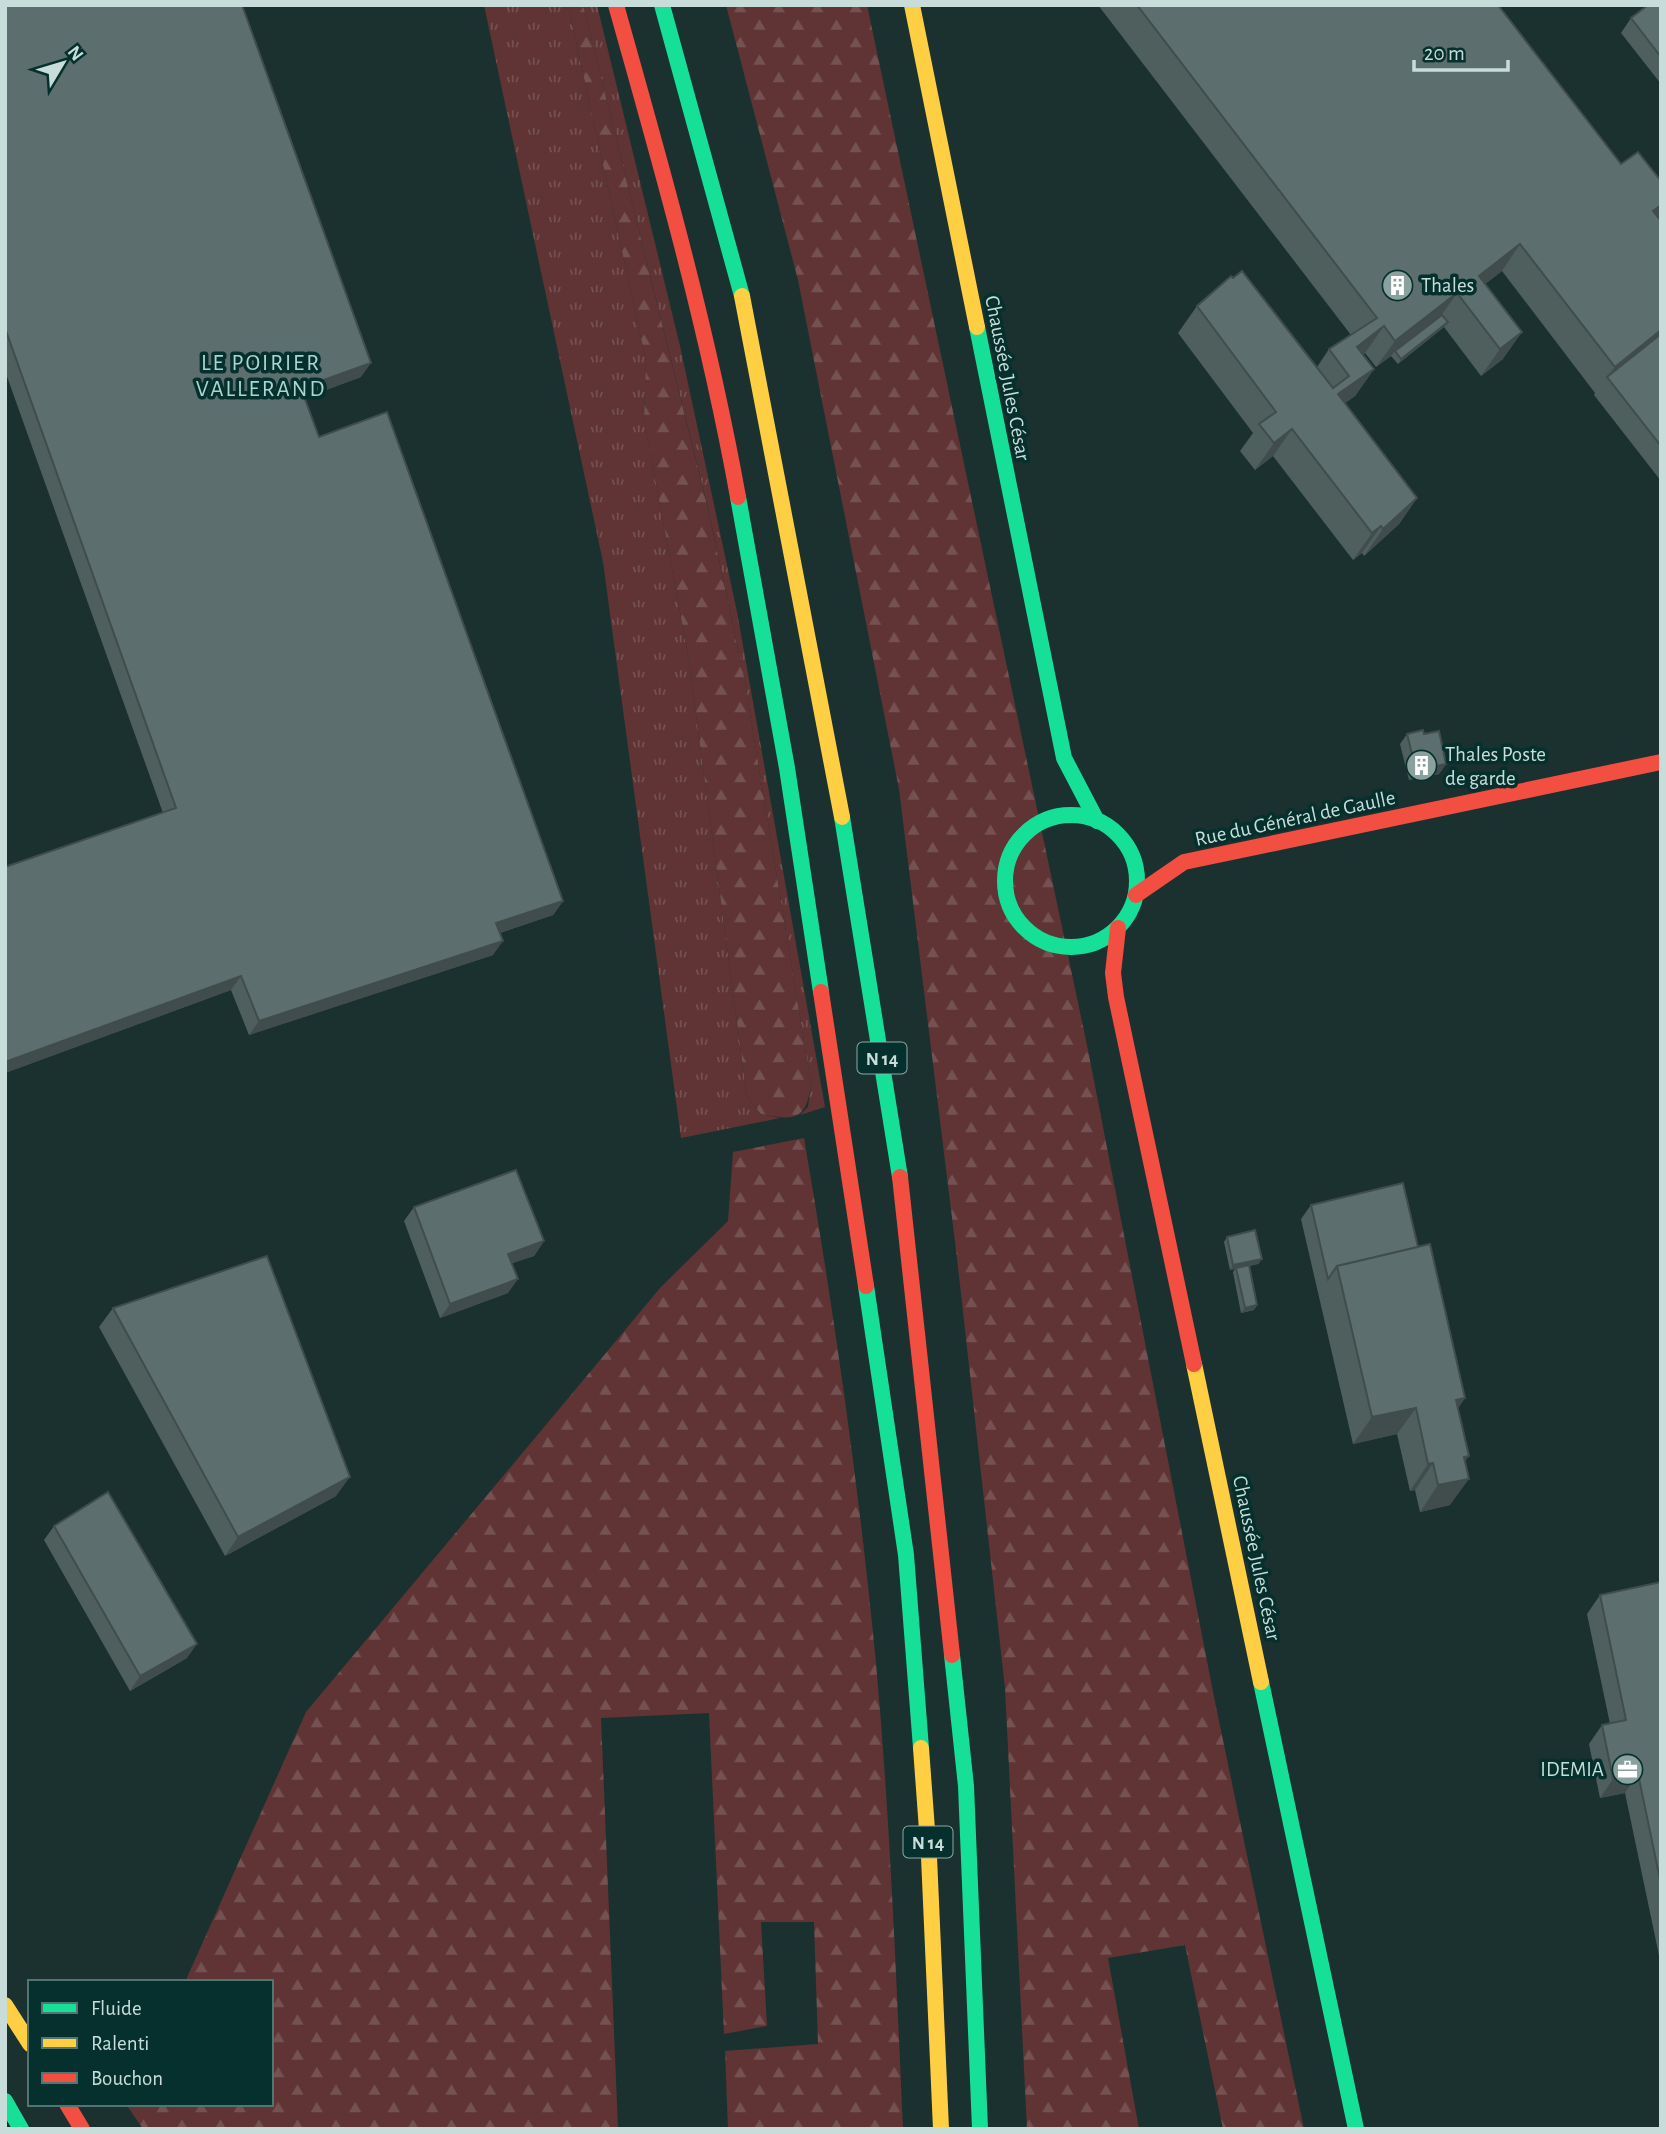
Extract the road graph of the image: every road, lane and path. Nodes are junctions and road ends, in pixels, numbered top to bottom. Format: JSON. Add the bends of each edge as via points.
{"nodes":[{"id":1,"x":616,"y":5,"type":"edge"},
{"id":2,"x":662,"y":5,"type":"edge"},
{"id":3,"x":912,"y":5,"type":"edge"},
{"id":4,"x":1064,"y":758,"type":"junction"},
{"id":5,"x":1661,"y":762,"type":"edge"},
{"id":6,"x":1097,"y":821,"type":"junction"},
{"id":7,"x":1041,"y":823,"type":"junction"},
{"id":8,"x":1126,"y":845,"type":"junction"},
{"id":9,"x":1184,"y":862,"type":"junction"},
{"id":10,"x":1136,"y":895,"type":"junction"},
{"id":11,"x":1118,"y":928,"type":"junction"},
{"id":12,"x":1072,"y":947,"type":"junction"},
{"id":13,"x":1116,"y":997,"type":"junction"},
{"id":14,"x":5,"y":2005,"type":"edge"},
{"id":15,"x":28,"y":2041,"type":"edge"},
{"id":16,"x":5,"y":2101,"type":"edge"},
{"id":17,"x":68,"y":2106,"type":"edge"},
{"id":18,"x":21,"y":2129,"type":"edge"},
{"id":19,"x":82,"y":2129,"type":"edge"},
{"id":20,"x":941,"y":2129,"type":"edge"},
{"id":21,"x":980,"y":2129,"type":"edge"},
{"id":22,"x":1356,"y":2129,"type":"edge"}],
"edges":[{"from":1,"to":20,"type":"main road","number":"N 14","via":[[692,275],[720,395],[787,768],[830,1042],[906,1555],[929,1857]]},
{"from":2,"to":21,"type":"main road","number":"N 14","via":[[736,267],[761,384],[828,734],[908,1231],[966,1786]]},
{"from":3,"to":4,"type":"main road","name":"Chaussée Jules César"},
{"from":4,"to":6,"type":"main road","name":"Chaussée Jules César"},
{"from":4,"to":7,"type":"main road","name":"Chaussée Jules César"},
{"from":5,"to":9,"type":"main road","name":"Rue du Général de Gaulle"},
{"from":6,"to":7,"type":"main road","via":[[1069,815]]},
{"from":6,"to":8,"type":"main road"},
{"from":7,"to":12,"type":"main road","via":[[1014,848],[1006,870],[1006,893],[1013,913],[1026,929],[1043,941]]},
{"from":8,"to":9,"type":"main road","name":"Rue du Général de Gaulle"},
{"from":8,"to":10,"type":"main road","via":[[1136,869]]},
{"from":9,"to":10,"type":"main road","name":"Rue du Général de Gaulle"},
{"from":10,"to":11,"type":"main road"},
{"from":11,"to":12,"type":"main road","via":[[1089,945]]},
{"from":11,"to":13,"type":"main road","name":"Chaussée Jules César"},
{"from":12,"to":13,"type":"main road","name":"Chaussée Jules César"},
{"from":13,"to":22,"type":"main road","name":"Chaussée Jules César"},
{"from":14,"to":15,"type":"main road"},
{"from":16,"to":18,"type":"main road"},
{"from":17,"to":19,"type":"main road"}]}
